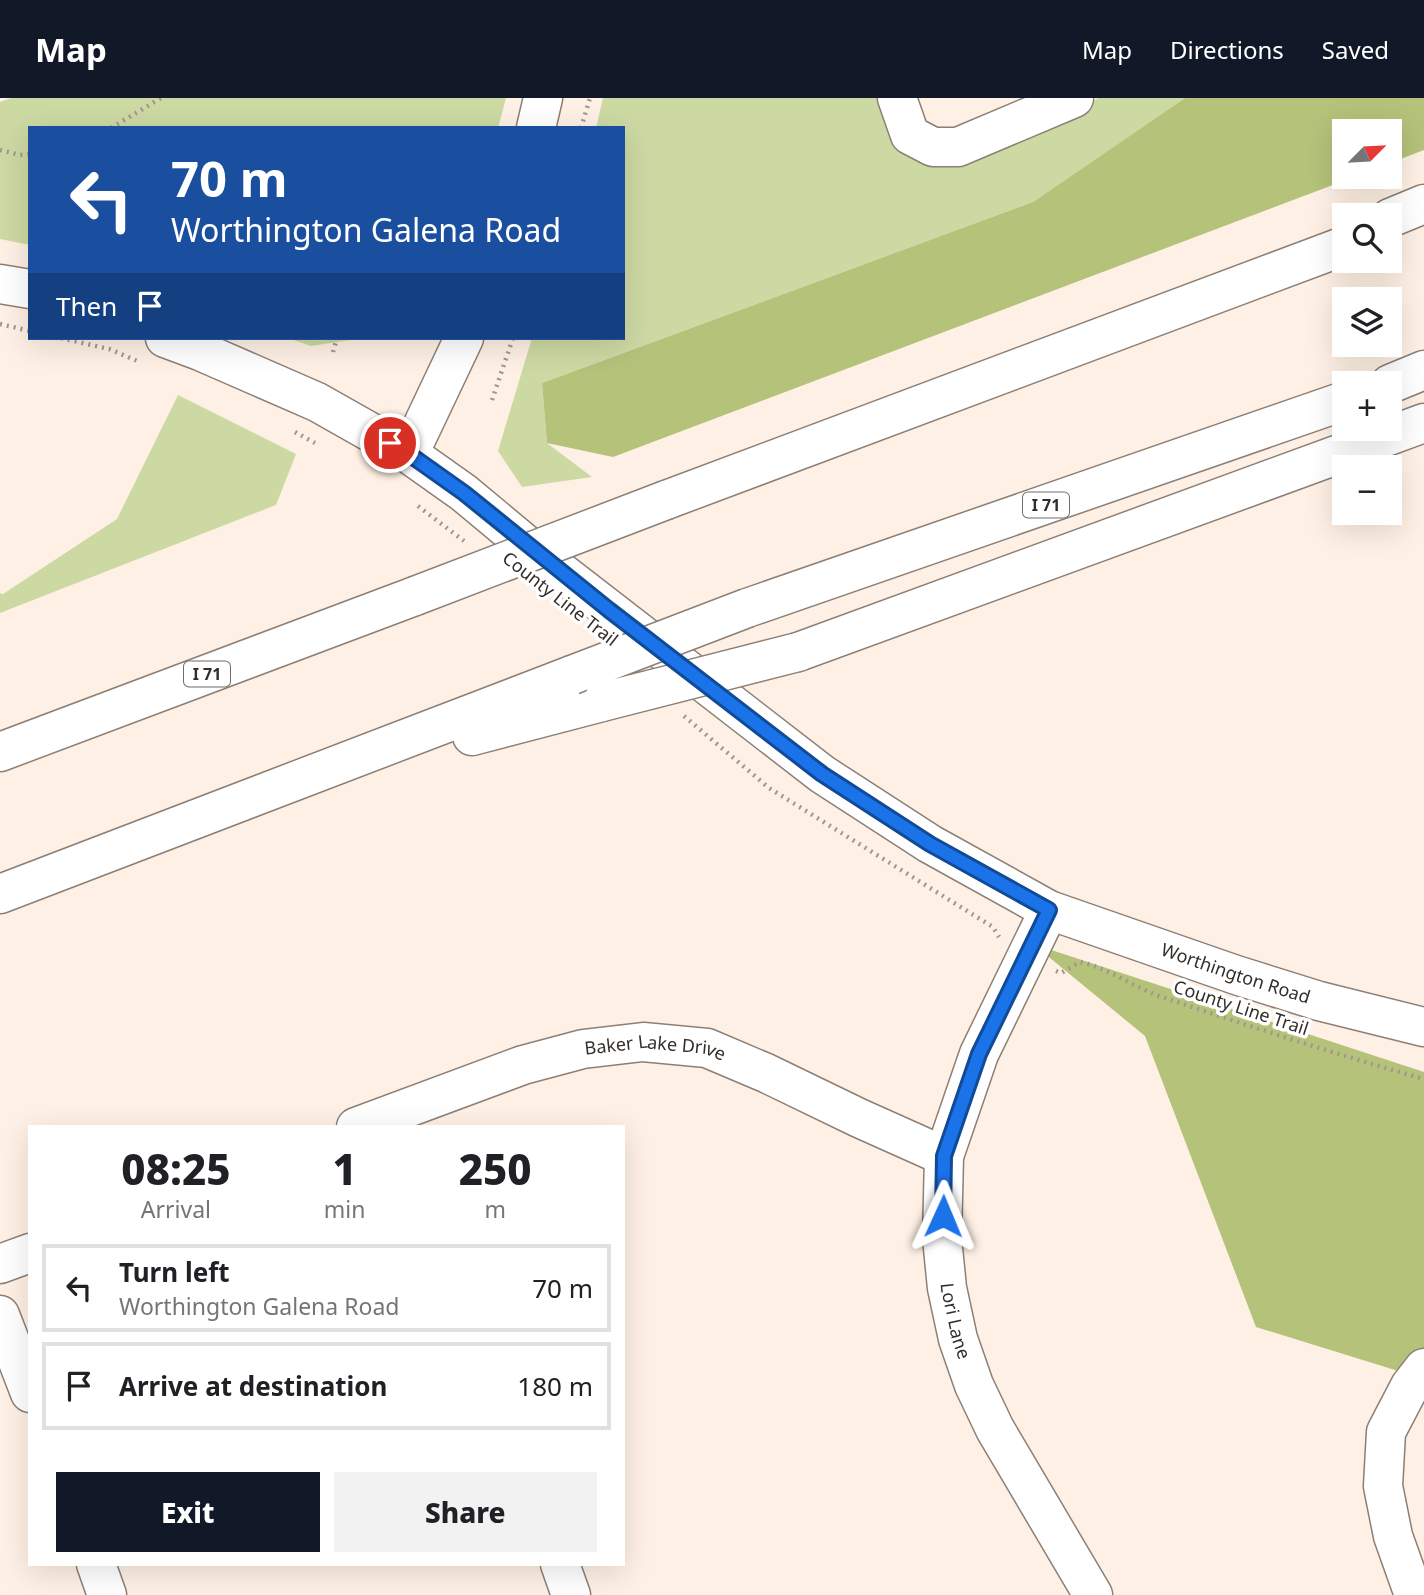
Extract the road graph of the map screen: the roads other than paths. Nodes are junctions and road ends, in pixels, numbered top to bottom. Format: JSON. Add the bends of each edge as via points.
{"nodes":[{"id":1,"x":543,"y":98,"type":"edge"},
{"id":2,"x":897,"y":98,"type":"edge"},
{"id":3,"x":1074,"y":98,"type":"edge"},
{"id":4,"x":537,"y":126,"type":"edge"},
{"id":5,"x":1424,"y":204,"type":"edge"},
{"id":6,"x":1402,"y":213,"type":"edge"},
{"id":7,"x":1424,"y":216,"type":"edge"},
{"id":8,"x":1402,"y":224,"type":"edge"},
{"id":9,"x":1332,"y":243,"type":"edge"},
{"id":10,"x":1332,"y":251,"type":"edge"},
{"id":11,"x":0,"y":285,"type":"edge"},
{"id":12,"x":28,"y":289,"type":"edge"},
{"id":13,"x":1158,"y":316,"type":"junction"},
{"id":14,"x":463,"y":340,"type":"edge"},
{"id":15,"x":155,"y":351,"type":"edge"},
{"id":16,"x":1424,"y":370,"type":"edge"},
{"id":17,"x":1402,"y":379,"type":"edge"},
{"id":18,"x":1332,"y":405,"type":"edge"},
{"id":19,"x":1424,"y":423,"type":"edge"},
{"id":20,"x":409,"y":454,"type":"junction"},
{"id":21,"x":0,"y":752,"type":"edge"},
{"id":22,"x":290,"y":782,"type":"junction"},
{"id":23,"x":0,"y":894,"type":"edge"},
{"id":24,"x":1049,"y":910,"type":"junction"},
{"id":25,"x":1424,"y":1027,"type":"edge"},
{"id":26,"x":379,"y":1123,"type":"edge"},
{"id":27,"x":944,"y":1156,"type":"junction"},
{"id":28,"x":28,"y":1254,"type":"edge"},
{"id":29,"x":0,"y":1264,"type":"edge"},
{"id":30,"x":0,"y":1315,"type":"edge"},
{"id":31,"x":1424,"y":1368,"type":"edge"},
{"id":32,"x":28,"y":1388,"type":"edge"},
{"id":33,"x":97,"y":1566,"type":"edge"},
{"id":34,"x":560,"y":1566,"type":"edge"},
{"id":35,"x":107,"y":1595,"type":"edge"},
{"id":36,"x":571,"y":1595,"type":"edge"},
{"id":37,"x":1093,"y":1595,"type":"edge"},
{"id":38,"x":1414,"y":1595,"type":"edge"}],
"edges":[{"from":1,"to":4,"type":"main road"},
{"from":2,"to":3,"type":"main road","via":[[910,135],[933,147],[958,147]]},
{"from":5,"to":6,"type":"main road"},
{"from":7,"to":8,"type":"main road"},
{"from":9,"to":13,"type":"main road"},
{"from":10,"to":13,"type":"main road","number":"I 71"},
{"from":11,"to":12,"type":"main road"},
{"from":13,"to":21,"type":"main road","number":"I 71","bridge":true},
{"from":14,"to":20,"type":"main road"},
{"from":15,"to":20,"type":"main road","name":"Worthington Road","via":[[317,402]]},
{"from":16,"to":17,"type":"main road"},
{"from":18,"to":22,"type":"main road","number":"I 71","bridge":true,"via":[[747,608]]},
{"from":19,"to":22,"type":"main road","bridge":true,"via":[[798,652]]},
{"from":20,"to":24,"type":"main road","name":"Worthington Road","via":[[822,774],[930,844]]},
{"from":22,"to":23,"type":"main road","number":"I 71"},
{"from":24,"to":25,"type":"main road","name":"Worthington Road","via":[[1319,1001]]},
{"from":24,"to":27,"type":"main road","name":"Lori Lane","via":[[979,1054]]},
{"from":26,"to":27,"type":"main road","name":"Baker Lake Drive","via":[[523,1065],[583,1049],[643,1042],[707,1048]]},
{"from":27,"to":37,"type":"main road","name":"Lori Lane","via":[[942,1237],[958,1339],[995,1429]]},
{"from":28,"to":29,"type":"main road"},
{"from":30,"to":32,"type":"main road"},
{"from":31,"to":38,"type":"main road","via":[[1386,1432],[1383,1486],[1393,1536]]},
{"from":33,"to":35,"type":"main road"},
{"from":34,"to":36,"type":"main road"}]}
